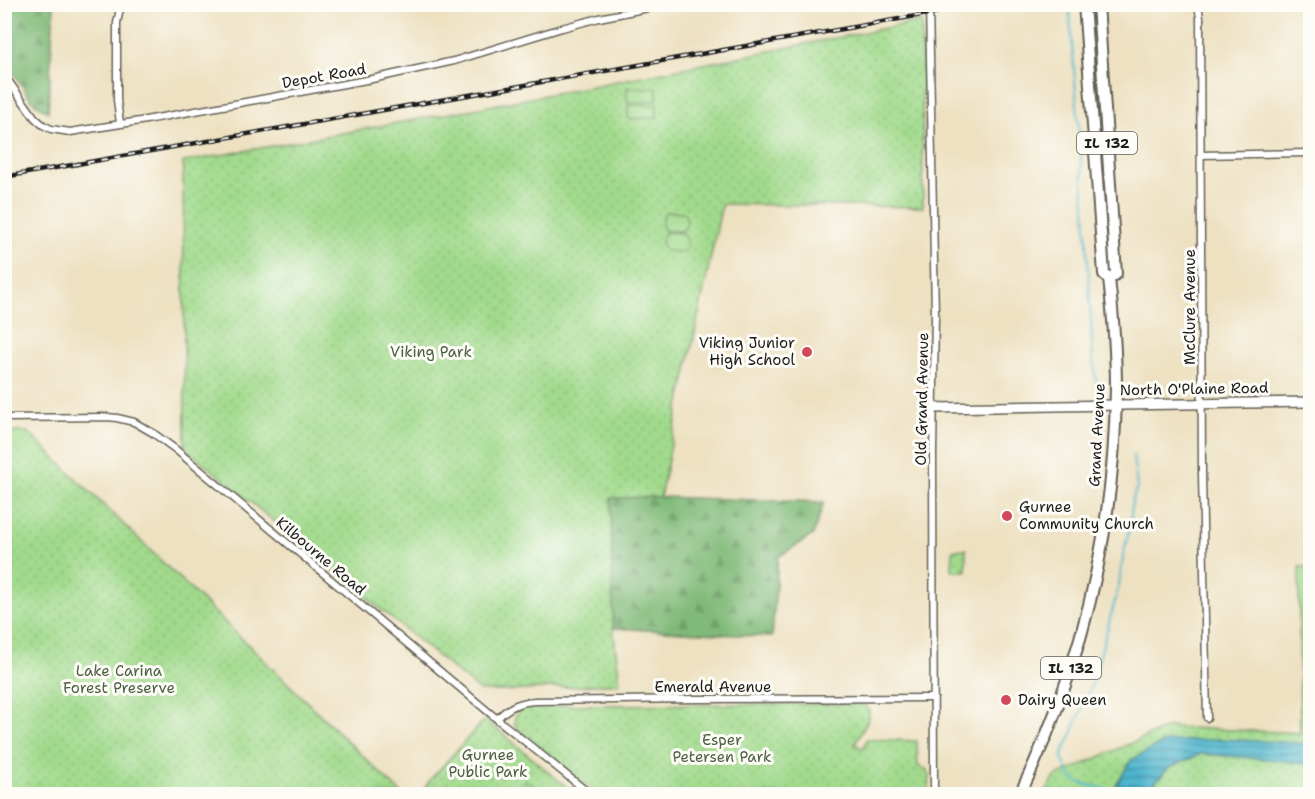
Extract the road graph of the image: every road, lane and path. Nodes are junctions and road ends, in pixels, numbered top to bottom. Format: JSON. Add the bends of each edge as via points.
{"nodes":[{"id":1,"x":121,"y":4,"type":"edge"},
{"id":2,"x":668,"y":4,"type":"edge"},
{"id":3,"x":928,"y":4,"type":"edge"},
{"id":4,"x":1084,"y":4,"type":"edge"},
{"id":5,"x":1098,"y":4,"type":"edge"},
{"id":6,"x":1198,"y":4,"type":"edge"},
{"id":7,"x":4,"y":75,"type":"edge"},
{"id":8,"x":120,"y":123,"type":"junction"},
{"id":9,"x":1311,"y":153,"type":"edge"},
{"id":10,"x":1201,"y":155,"type":"junction"},
{"id":11,"x":1110,"y":279,"type":"junction"},
{"id":12,"x":1311,"y":402,"type":"edge"},
{"id":13,"x":1202,"y":404,"type":"junction"},
{"id":14,"x":1116,"y":405,"type":"junction"},
{"id":15,"x":934,"y":408,"type":"junction"},
{"id":16,"x":4,"y":418,"type":"edge"},
{"id":17,"x":934,"y":698,"type":"junction"},
{"id":18,"x":1207,"y":718,"type":"dead end"},
{"id":19,"x":497,"y":719,"type":"junction"},
{"id":20,"x":590,"y":795,"type":"edge"},
{"id":21,"x":934,"y":795,"type":"edge"},
{"id":22,"x":1020,"y":795,"type":"edge"}],
"edges":[{"from":1,"to":8,"type":"street","via":[[117,23]]},
{"from":2,"to":8,"type":"street","name":"Depot Road","via":[[599,18],[454,61],[372,79]]},
{"from":3,"to":15,"type":"street","name":"Old Grand Avenue"},
{"from":4,"to":11,"type":"main road","name":"Grand Avenue","number":"IL 132","via":[[1104,274]]},
{"from":5,"to":11,"type":"main road","name":"Grand Avenue","number":"IL 132","via":[[1116,274]]},
{"from":6,"to":10,"type":"street","name":"McClure Avenue"},
{"from":7,"to":8,"type":"street","name":"Depot Road","via":[[35,118],[51,129],[70,132]]},
{"from":9,"to":10,"type":"street"},
{"from":10,"to":13,"type":"street","name":"McClure Avenue"},
{"from":11,"to":14,"type":"main road","name":"Grand Avenue","number":"IL 132"},
{"from":12,"to":13,"type":"street","name":"North O'Plaine Road"},
{"from":13,"to":14,"type":"street","name":"North O'Plaine Road"},
{"from":13,"to":18,"type":"street","name":"McClure Avenue"},
{"from":14,"to":15,"type":"street","name":"North O'Plaine Road"},
{"from":14,"to":22,"type":"main road","name":"Grand Avenue","number":"IL 132","via":[[1107,511],[1091,600],[1064,692]]},
{"from":15,"to":17,"type":"street","name":"Old Grand Avenue"},
{"from":16,"to":19,"type":"street","name":"Kilbourne Road","via":[[106,417],[134,422],[153,433]]},
{"from":17,"to":19,"type":"street","name":"Emerald Avenue","via":[[535,701],[514,705]]},
{"from":17,"to":21,"type":"street","name":"Old Grand Avenue"},
{"from":19,"to":20,"type":"street","name":"Kilbourne Road"}]}
